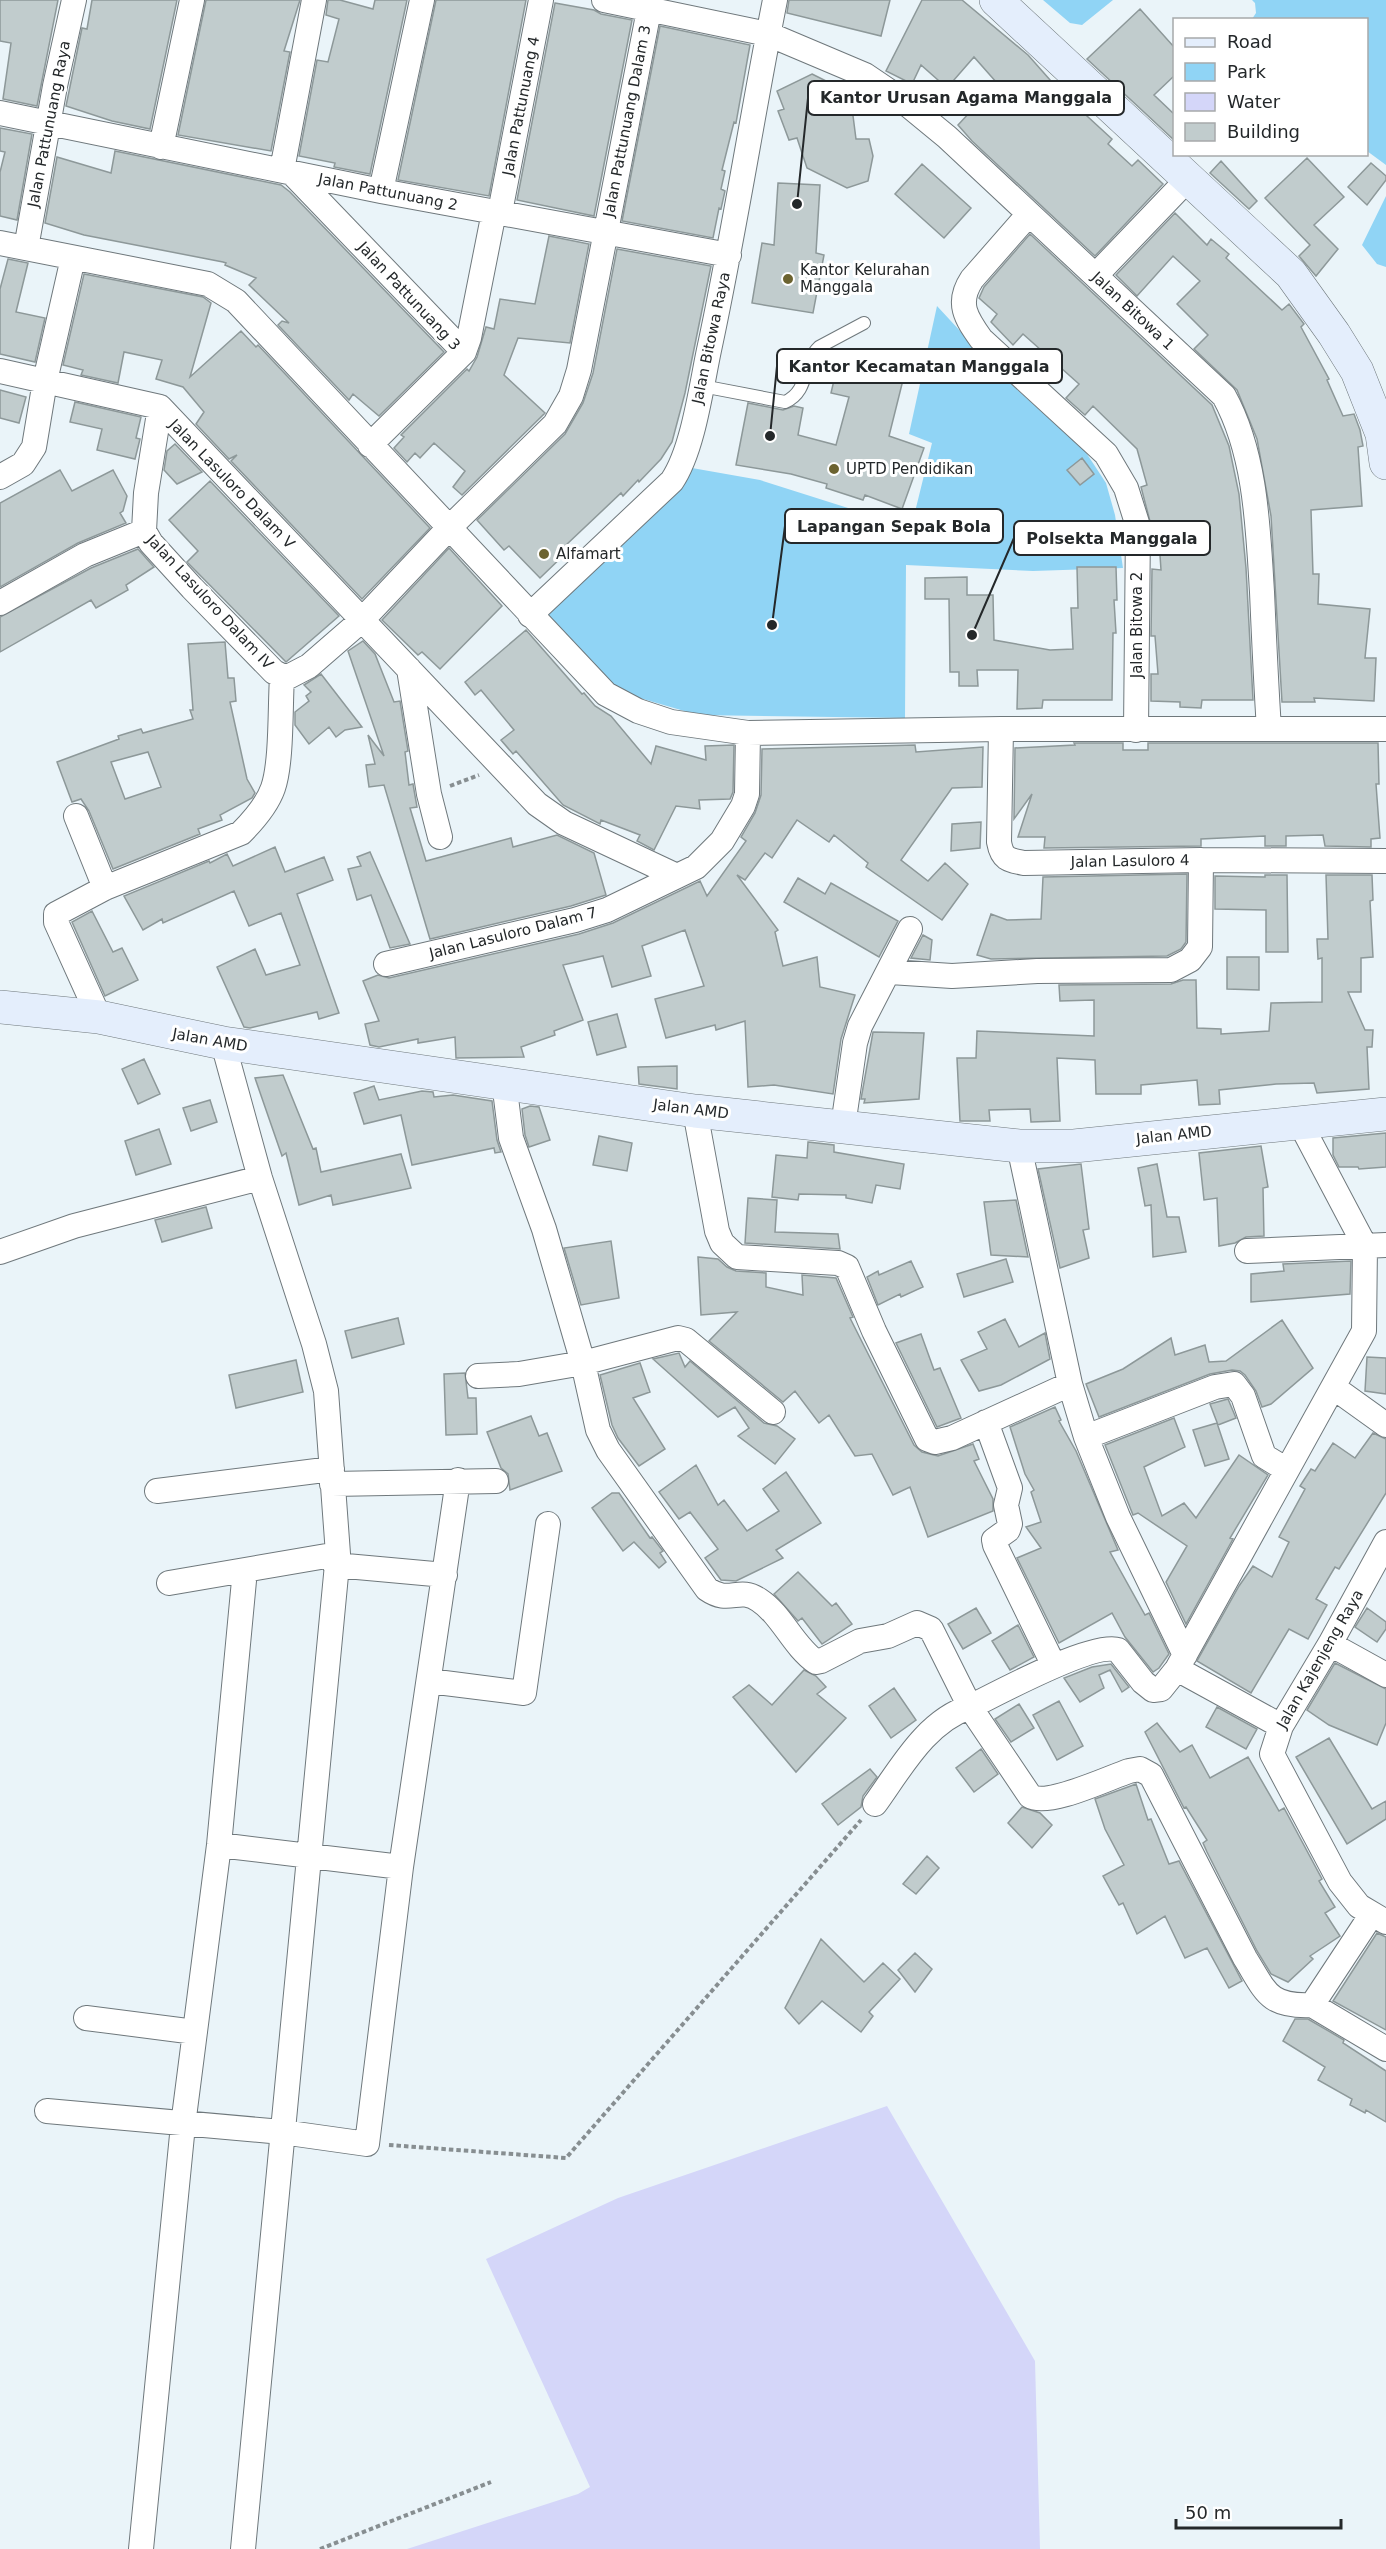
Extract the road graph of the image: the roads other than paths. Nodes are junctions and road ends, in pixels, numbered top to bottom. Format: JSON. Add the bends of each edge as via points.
{"nodes":[{"id":1,"x":74,"y":0,"type":"edge"},
{"id":2,"x":192,"y":0,"type":"edge"},
{"id":3,"x":314,"y":0,"type":"edge"},
{"id":4,"x":422,"y":0,"type":"edge"},
{"id":5,"x":541,"y":0,"type":"edge"},
{"id":6,"x":604,"y":0,"type":"edge"},
{"id":7,"x":775,"y":0,"type":"edge"},
{"id":8,"x":996,"y":0,"type":"edge"},
{"id":9,"x":649,"y":10,"type":"junction"},
{"id":10,"x":768,"y":34,"type":"junction"},
{"id":11,"x":0,"y":113,"type":"edge"},
{"id":12,"x":49,"y":122,"type":"junction"},
{"id":13,"x":161,"y":147,"type":"junction"},
{"id":14,"x":286,"y":171,"type":"junction"},
{"id":15,"x":1187,"y":180,"type":"junction"},
{"id":16,"x":381,"y":192,"type":"junction"},
{"id":17,"x":497,"y":212,"type":"junction"},
{"id":18,"x":1029,"y":214,"type":"junction"},
{"id":19,"x":606,"y":233,"type":"junction"},
{"id":20,"x":0,"y":243,"type":"edge"},
{"id":21,"x":26,"y":248,"type":"junction"},
{"id":22,"x":729,"y":255,"type":"junction"},
{"id":23,"x":73,"y":258,"type":"junction"},
{"id":24,"x":1096,"y":275,"type":"junction"},
{"id":25,"x":864,"y":323,"type":"dead end"},
{"id":26,"x":464,"y":352,"type":"junction"},
{"id":27,"x":0,"y":371,"type":"edge"},
{"id":28,"x":45,"y":381,"type":"junction"},
{"id":29,"x":702,"y":386,"type":"junction"},
{"id":30,"x":160,"y":408,"type":"junction"},
{"id":31,"x":1385,"y":444,"type":"edge"},
{"id":32,"x":370,"y":445,"type":"junction"},
{"id":33,"x":0,"y":477,"type":"edge"},
{"id":34,"x":448,"y":529,"type":"junction"},
{"id":35,"x":144,"y":531,"type":"junction"},
{"id":36,"x":0,"y":603,"type":"edge"},
{"id":37,"x":530,"y":615,"type":"junction"},
{"id":38,"x":362,"y":620,"type":"junction"},
{"id":39,"x":409,"y":669,"type":"junction"},
{"id":40,"x":282,"y":677,"type":"junction"},
{"id":41,"x":1001,"y":729,"type":"junction"},
{"id":42,"x":1269,"y":729,"type":"junction"},
{"id":43,"x":1386,"y":729,"type":"edge"},
{"id":44,"x":1136,"y":730,"type":"junction"},
{"id":45,"x":748,"y":734,"type":"junction"},
{"id":46,"x":76,"y":816,"type":"dead end"},
{"id":47,"x":441,"y":837,"type":"dead end"},
{"id":48,"x":1201,"y":860,"type":"junction"},
{"id":49,"x":1386,"y":861,"type":"edge"},
{"id":50,"x":677,"y":876,"type":"junction"},
{"id":51,"x":105,"y":888,"type":"junction"},
{"id":52,"x":910,"y":929,"type":"dead end"},
{"id":53,"x":386,"y":964,"type":"dead end"},
{"id":54,"x":890,"y":972,"type":"junction"},
{"id":55,"x":0,"y":1007,"type":"edge"},
{"id":56,"x":99,"y":1017,"type":"junction"},
{"id":57,"x":223,"y":1043,"type":"junction"},
{"id":58,"x":504,"y":1082,"type":"junction"},
{"id":59,"x":695,"y":1111,"type":"junction"},
{"id":60,"x":1386,"y":1114,"type":"edge"},
{"id":61,"x":1299,"y":1121,"type":"junction"},
{"id":62,"x":843,"y":1126,"type":"junction"},
{"id":63,"x":1019,"y":1146,"type":"junction"},
{"id":64,"x":260,"y":1178,"type":"junction"},
{"id":65,"x":1375,"y":1246,"type":"edge"},
{"id":66,"x":1247,"y":1251,"type":"dead end"},
{"id":67,"x":0,"y":1252,"type":"edge"},
{"id":68,"x":1375,"y":1331,"type":"edge"},
{"id":69,"x":583,"y":1363,"type":"junction"},
{"id":70,"x":478,"y":1376,"type":"dead end"},
{"id":71,"x":1070,"y":1384,"type":"junction"},
{"id":72,"x":1333,"y":1387,"type":"junction"},
{"id":73,"x":773,"y":1412,"type":"dead end"},
{"id":74,"x":986,"y":1422,"type":"junction"},
{"id":75,"x":1386,"y":1425,"type":"edge"},
{"id":76,"x":1086,"y":1437,"type":"junction"},
{"id":77,"x":1287,"y":1470,"type":"junction"},
{"id":78,"x":332,"y":1477,"type":"junction"},
{"id":79,"x":458,"y":1480,"type":"junction"},
{"id":80,"x":496,"y":1481,"type":"dead end"},
{"id":81,"x":157,"y":1491,"type":"dead end"},
{"id":82,"x":548,"y":1524,"type":"dead end"},
{"id":83,"x":1386,"y":1542,"type":"edge"},
{"id":84,"x":337,"y":1560,"type":"junction"},
{"id":85,"x":245,"y":1570,"type":"junction"},
{"id":86,"x":445,"y":1575,"type":"junction"},
{"id":87,"x":169,"y":1582,"type":"dead end"},
{"id":88,"x":1330,"y":1644,"type":"junction"},
{"id":89,"x":1181,"y":1662,"type":"junction"},
{"id":90,"x":1054,"y":1666,"type":"junction"},
{"id":91,"x":1386,"y":1675,"type":"edge"},
{"id":92,"x":429,"y":1681,"type":"junction"},
{"id":93,"x":970,"y":1707,"type":"junction"},
{"id":94,"x":1281,"y":1726,"type":"junction"},
{"id":95,"x":875,"y":1804,"type":"road end"},
{"id":96,"x":219,"y":1845,"type":"junction"},
{"id":97,"x":308,"y":1856,"type":"junction"},
{"id":98,"x":401,"y":1867,"type":"junction"},
{"id":99,"x":1379,"y":1918,"type":"edge"},
{"id":100,"x":1312,"y":2005,"type":"junction"},
{"id":101,"x":87,"y":2018,"type":"dead end"},
{"id":102,"x":195,"y":2032,"type":"junction"},
{"id":103,"x":1386,"y":2049,"type":"edge"},
{"id":104,"x":47,"y":2111,"type":"dead end"},
{"id":105,"x":183,"y":2125,"type":"junction"},
{"id":106,"x":282,"y":2132,"type":"junction"},
{"id":107,"x":141,"y":2549,"type":"edge"},
{"id":108,"x":243,"y":2549,"type":"edge"}],
"edges":[{"from":1,"to":12,"type":"street","name":"Jalan Pattunuang Raya"},
{"from":2,"to":13,"type":"street"},
{"from":3,"to":14,"type":"street"},
{"from":4,"to":16,"type":"street"},
{"from":5,"to":17,"type":"street","name":"Jalan Pattunuang 4"},
{"from":6,"to":9,"type":"street","name":"Jalan Bitowa 1"},
{"from":7,"to":10,"type":"street","name":"Jalan Bitowa Raya"},
{"from":8,"to":15,"type":"street"},
{"from":9,"to":10,"type":"street","name":"Jalan Bitowa 1"},
{"from":9,"to":19,"type":"street","name":"Jalan Pattunuang Dalam 3"},
{"from":10,"to":18,"type":"street","name":"Jalan Bitowa 1","via":[[865,75],[902,100]]},
{"from":10,"to":22,"type":"street","name":"Jalan Bitowa Raya"},
{"from":11,"to":12,"type":"street","name":"Jalan Pattunuang 2"},
{"from":12,"to":13,"type":"street","name":"Jalan Pattunuang 2"},
{"from":12,"to":21,"type":"street","name":"Jalan Pattunuang Raya"},
{"from":13,"to":14,"type":"street","name":"Jalan Pattunuang 2"},
{"from":14,"to":16,"type":"street","name":"Jalan Pattunuang 2"},
{"from":14,"to":26,"type":"street","name":"Jalan Pattunuang 3"},
{"from":15,"to":24,"type":"street"},
{"from":15,"to":31,"type":"street","via":[[1291,274],[1357,371]]},
{"from":16,"to":17,"type":"street","name":"Jalan Pattunuang 2"},
{"from":17,"to":19,"type":"street","name":"Jalan Pattunuang 2"},
{"from":17,"to":26,"type":"street","name":"Jalan Pattunuang 4"},
{"from":18,"to":24,"type":"street","name":"Jalan Bitowa 1"},
{"from":18,"to":44,"type":"street","name":"Jalan Bitowa 2","via":[[964,291],[965,310],[981,339],[1106,454],[1126,488],[1138,526]]},
{"from":19,"to":22,"type":"street","name":"Jalan Pattunuang 2"},
{"from":19,"to":34,"type":"street","name":"Jalan Pattunuang Dalam 3","via":[[579,370],[564,410],[555,424]]},
{"from":20,"to":21,"type":"street"},
{"from":21,"to":23,"type":"street"},
{"from":22,"to":29,"type":"street","name":"Jalan Bitowa Raya"},
{"from":23,"to":28,"type":"street"},
{"from":23,"to":32,"type":"street","via":[[208,284],[220,290],[267,332]]},
{"from":24,"to":42,"type":"street","name":"Jalan Bitowa 1","via":[[1215,387],[1231,408],[1251,474],[1258,524]]},
{"from":25,"to":29,"type":"lane","via":[[813,352],[801,389],[785,402]]},
{"from":26,"to":32,"type":"street","name":"Jalan Pattunuang 3"},
{"from":27,"to":28,"type":"street","name":"Jalan Lasuloro Dalam V"},
{"from":28,"to":30,"type":"street","name":"Jalan Lasuloro Dalam V"},
{"from":28,"to":33,"type":"street","via":[[32,452],[23,464]]},
{"from":29,"to":37,"type":"street","name":"Jalan Bitowa Raya","via":[[681,467],[672,481]]},
{"from":30,"to":35,"type":"street","name":"Jalan Lasuloro Dalam IV"},
{"from":30,"to":38,"type":"street","name":"Jalan Lasuloro Dalam V"},
{"from":32,"to":34,"type":"street"},
{"from":34,"to":37,"type":"street"},
{"from":34,"to":38,"type":"street","name":"Jalan Lasuloro Dalam IV"},
{"from":35,"to":36,"type":"street","via":[[85,555]]},
{"from":35,"to":40,"type":"street","name":"Jalan Lasuloro Dalam IV","via":[[192,588]]},
{"from":37,"to":45,"type":"street","via":[[606,694],[671,722]]},
{"from":38,"to":39,"type":"street","name":"Jalan Lasuloro Dalam V"},
{"from":38,"to":40,"type":"street","name":"Jalan Lasuloro Dalam IV","via":[[309,666],[290,677]]},
{"from":39,"to":47,"type":"street","via":[[429,794]]},
{"from":39,"to":50,"type":"street","name":"Jalan Lasuloro Dalam V","via":[[548,813]]},
{"from":40,"to":51,"type":"street","via":[[273,788],[253,822],[241,833]]},
{"from":41,"to":44,"type":"street"},
{"from":41,"to":45,"type":"street"},
{"from":41,"to":48,"type":"street","name":"Jalan Lasuloro 4","via":[[999,842],[1004,858],[1024,863]]},
{"from":42,"to":43,"type":"street"},
{"from":42,"to":44,"type":"street"},
{"from":45,"to":50,"type":"street","name":"Jalan Lasuloro Dalam 7","via":[[747,794],[743,806],[714,852]]},
{"from":46,"to":51,"type":"street"},
{"from":48,"to":49,"type":"street","name":"Jalan Lasuloro 4"},
{"from":48,"to":54,"type":"street","via":[[1200,947],[1190,960],[1171,970],[952,976]]},
{"from":50,"to":53,"type":"street","name":"Jalan Lasuloro Dalam 7","via":[[607,910],[575,920]]},
{"from":51,"to":56,"type":"street","via":[[55,917]]},
{"from":52,"to":54,"type":"street"},
{"from":54,"to":62,"type":"street","via":[[860,1026]]},
{"from":55,"to":56,"type":"street","name":"Jalan AMD"},
{"from":56,"to":57,"type":"street","name":"Jalan AMD"},
{"from":57,"to":58,"type":"street","name":"Jalan AMD"},
{"from":57,"to":64,"type":"street"},
{"from":58,"to":59,"type":"street","name":"Jalan AMD"},
{"from":58,"to":69,"type":"street","via":[[511,1138],[544,1229]]},
{"from":59,"to":62,"type":"street","name":"Jalan AMD"},
{"from":59,"to":74,"type":"street","via":[[717,1231],[729,1251],[737,1257],[843,1264],[927,1439],[935,1442],[952,1438]]},
{"from":60,"to":61,"type":"street","name":"Jalan AMD"},
{"from":61,"to":63,"type":"street","name":"Jalan AMD","via":[[1074,1146]]},
{"from":61,"to":65,"type":"street"},
{"from":62,"to":63,"type":"street","name":"Jalan AMD"},
{"from":63,"to":71,"type":"street"},
{"from":64,"to":67,"type":"street","via":[[74,1226]]},
{"from":64,"to":78,"type":"street","via":[[326,1390]]},
{"from":65,"to":66,"type":"street"},
{"from":65,"to":68,"type":"street"},
{"from":68,"to":72,"type":"street"},
{"from":69,"to":70,"type":"street","via":[[519,1374]]},
{"from":69,"to":73,"type":"street","via":[[674,1338],[683,1339]]},
{"from":69,"to":93,"type":"street","via":[[602,1440],[707,1589],[725,1598],[746,1593],[760,1601],[816,1662],[860,1641],[888,1636],[922,1623],[931,1629]]},
{"from":71,"to":74,"type":"street"},
{"from":71,"to":76,"type":"street"},
{"from":72,"to":75,"type":"street"},
{"from":72,"to":77,"type":"street"},
{"from":74,"to":90,"type":"street","via":[[1010,1488],[1006,1505],[1010,1524],[997,1537],[995,1545]]},
{"from":76,"to":77,"type":"street","via":[[1215,1387],[1234,1384],[1243,1396],[1264,1456]]},
{"from":76,"to":89,"type":"street"},
{"from":77,"to":89,"type":"street"},
{"from":78,"to":79,"type":"street"},
{"from":78,"to":81,"type":"street"},
{"from":78,"to":84,"type":"street"},
{"from":79,"to":80,"type":"street"},
{"from":79,"to":86,"type":"street"},
{"from":82,"to":92,"type":"street","via":[[524,1693]]},
{"from":83,"to":88,"type":"street","name":"Jalan Kajenjeng Raya"},
{"from":84,"to":85,"type":"street"},
{"from":84,"to":86,"type":"street"},
{"from":84,"to":97,"type":"street"},
{"from":85,"to":87,"type":"street"},
{"from":85,"to":96,"type":"street"},
{"from":86,"to":92,"type":"street"},
{"from":88,"to":91,"type":"street"},
{"from":88,"to":94,"type":"street","name":"Jalan Kajenjeng Raya"},
{"from":89,"to":90,"type":"street","via":[[1157,1690],[1148,1686],[1113,1648]]},
{"from":89,"to":94,"type":"street"},
{"from":90,"to":93,"type":"street"},
{"from":92,"to":98,"type":"street"},
{"from":93,"to":95,"type":"street","via":[[957,1711],[929,1732]]},
{"from":93,"to":100,"type":"street","via":[[1035,1799],[1051,1798],[1129,1771],[1147,1772],[1245,1958],[1269,1995],[1280,2003]]},
{"from":94,"to":99,"type":"street","name":"Jalan Kajenjeng Raya","via":[[1272,1754],[1277,1766],[1348,1895]]},
{"from":96,"to":97,"type":"street"},
{"from":96,"to":102,"type":"street"},
{"from":97,"to":98,"type":"street"},
{"from":97,"to":106,"type":"street"},
{"from":98,"to":106,"type":"street","via":[[367,2144]]},
{"from":99,"to":100,"type":"street"},
{"from":100,"to":103,"type":"street"},
{"from":101,"to":102,"type":"street"},
{"from":102,"to":105,"type":"street"},
{"from":104,"to":105,"type":"street"},
{"from":105,"to":106,"type":"street"},
{"from":105,"to":107,"type":"street"},
{"from":106,"to":108,"type":"street"}]}
